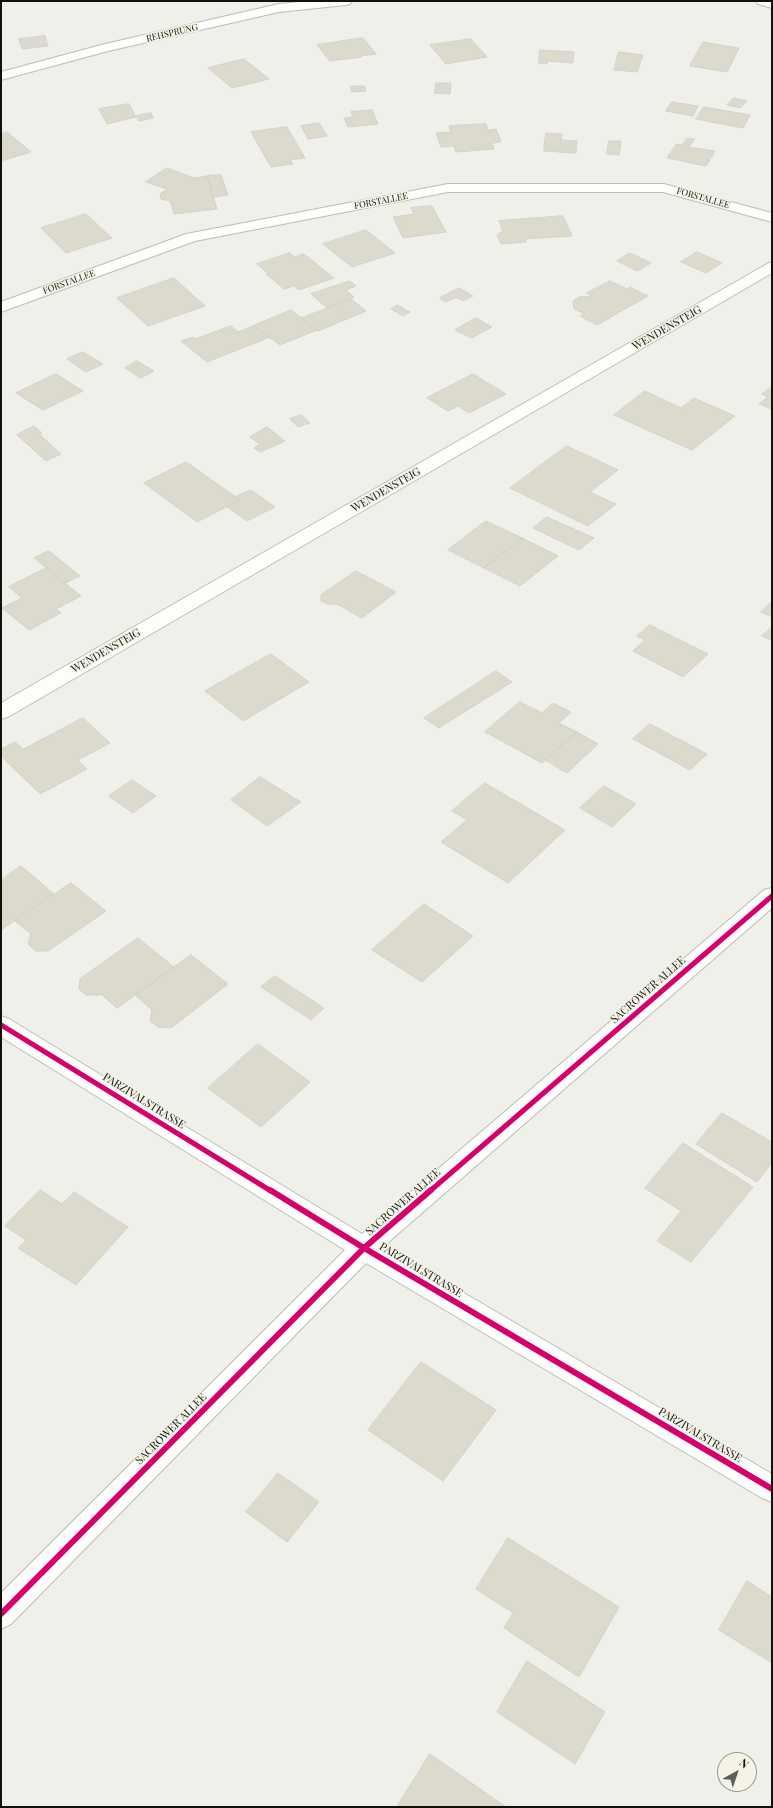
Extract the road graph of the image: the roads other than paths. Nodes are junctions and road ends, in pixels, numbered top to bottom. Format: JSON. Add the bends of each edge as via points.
{"nodes":[{"id":1,"x":346,"y":1,"type":"edge"},
{"id":2,"x":762,"y":1,"type":"edge"},
{"id":3,"x":772,"y":4,"type":"edge"},
{"id":4,"x":1,"y":76,"type":"edge"},
{"id":5,"x":772,"y":218,"type":"edge"},
{"id":6,"x":772,"y":267,"type":"edge"},
{"id":7,"x":1,"y":307,"type":"edge"},
{"id":8,"x":1,"y":712,"type":"edge"},
{"id":9,"x":772,"y":896,"type":"edge"},
{"id":10,"x":1,"y":1025,"type":"edge"},
{"id":11,"x":364,"y":1248,"type":"junction"},
{"id":12,"x":772,"y":1489,"type":"edge"},
{"id":13,"x":1,"y":1614,"type":"edge"}],
"edges":[{"from":1,"to":4,"type":"street","name":"REHSPRUNG","via":[[279,8],[104,48]]},
{"from":2,"to":3,"type":"street"},
{"from":5,"to":7,"type":"street","name":"FORSTALLEE","via":[[664,188],[448,188],[191,237]]},
{"from":6,"to":8,"type":"street","name":"WENDENSTEIG"},
{"from":9,"to":11,"type":"street","name":"SACROWER ALLEE"},
{"from":10,"to":11,"type":"street","name":"PARZIVALSTRASSE"},
{"from":11,"to":12,"type":"street","name":"PARZIVALSTRASSE"},
{"from":11,"to":13,"type":"street","name":"SACROWER ALLEE"}]}
